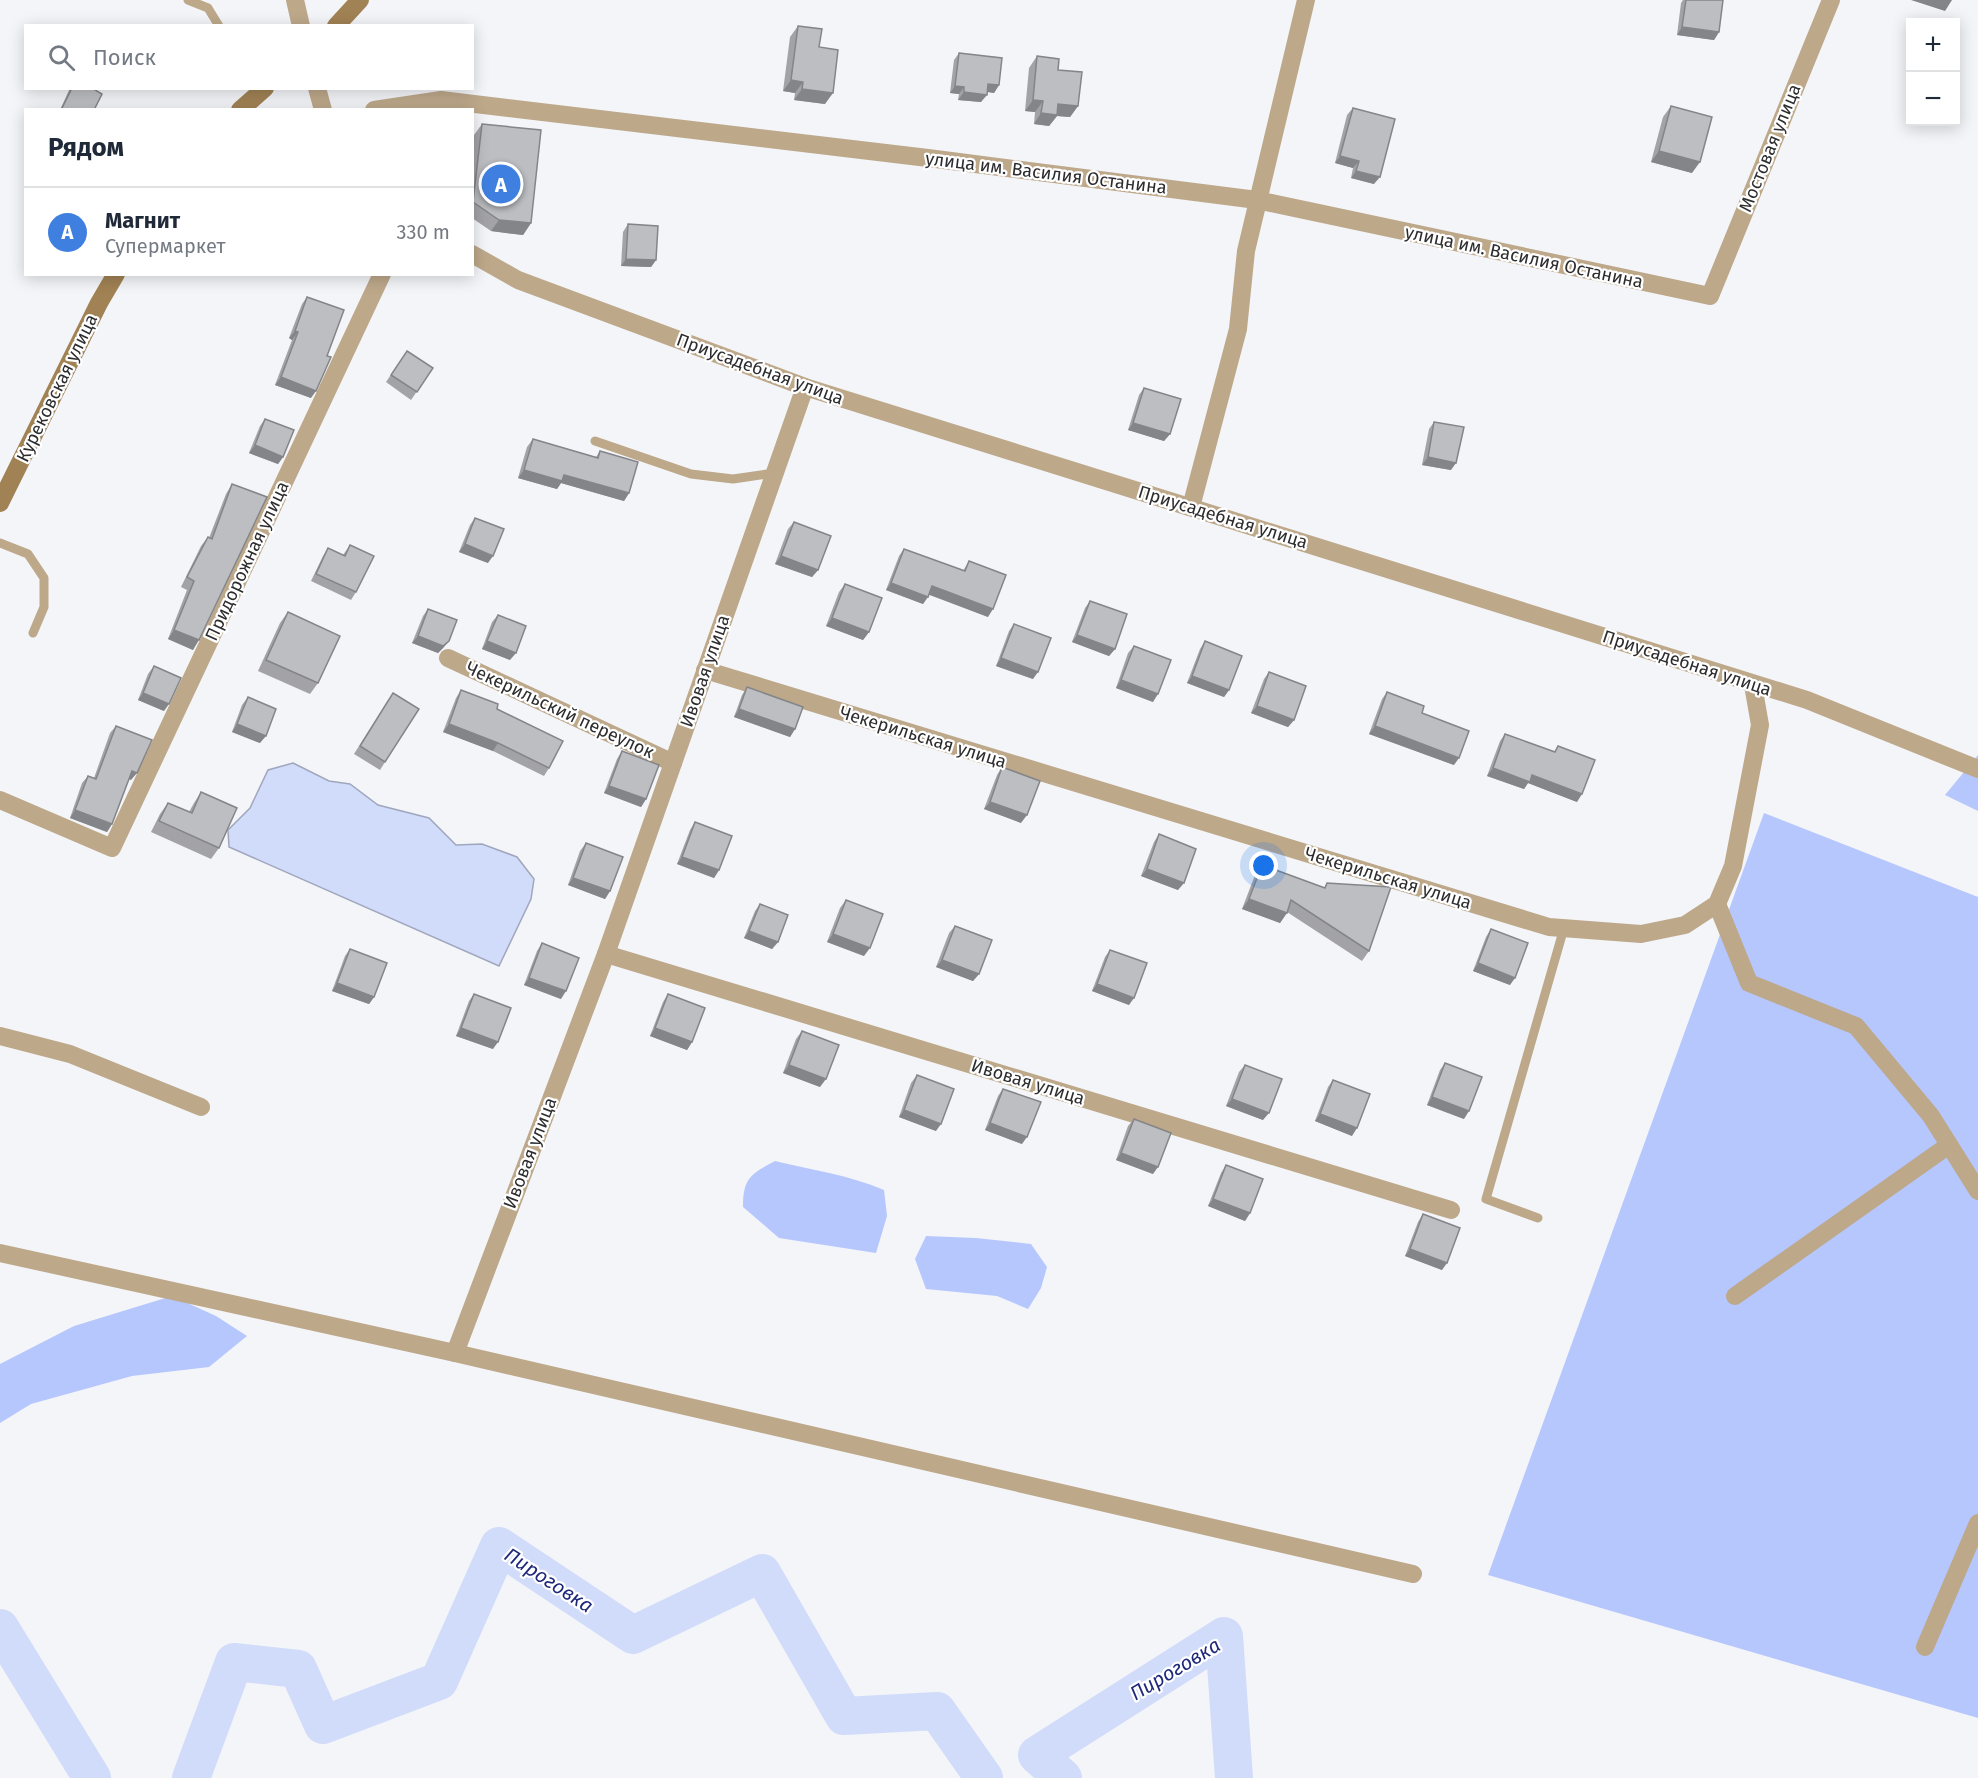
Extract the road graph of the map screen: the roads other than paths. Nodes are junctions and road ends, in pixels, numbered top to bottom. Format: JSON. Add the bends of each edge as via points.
{"nodes":[{"id":1,"x":189,"y":0,"type":"edge"},
{"id":2,"x":295,"y":0,"type":"edge"},
{"id":3,"x":360,"y":0,"type":"edge"},
{"id":4,"x":1306,"y":0,"type":"edge"},
{"id":5,"x":1831,"y":0,"type":"edge"},
{"id":6,"x":218,"y":24,"type":"edge"},
{"id":7,"x":301,"y":24,"type":"edge"},
{"id":8,"x":338,"y":24,"type":"edge"},
{"id":9,"x":260,"y":90,"type":"edge"},
{"id":10,"x":318,"y":90,"type":"edge"},
{"id":11,"x":459,"y":106,"type":"edge"},
{"id":12,"x":242,"y":108,"type":"edge"},
{"id":13,"x":322,"y":108,"type":"edge"},
{"id":14,"x":387,"y":108,"type":"edge"},
{"id":15,"x":1257,"y":200,"type":"junction"},
{"id":16,"x":474,"y":255,"type":"edge"},
{"id":17,"x":115,"y":276,"type":"edge"},
{"id":18,"x":381,"y":276,"type":"edge"},
{"id":19,"x":1710,"y":296,"type":"joint"},
{"id":20,"x":805,"y":387,"type":"junction"},
{"id":21,"x":595,"y":441,"type":"dead end"},
{"id":22,"x":774,"y":473,"type":"junction"},
{"id":23,"x":0,"y":502,"type":"edge"},
{"id":24,"x":1191,"y":507,"type":"junction"},
{"id":25,"x":0,"y":543,"type":"edge"},
{"id":26,"x":33,"y":633,"type":"dead end"},
{"id":27,"x":447,"y":658,"type":"dead end"},
{"id":28,"x":705,"y":670,"type":"junction"},
{"id":29,"x":1753,"y":685,"type":"junction"},
{"id":30,"x":673,"y":763,"type":"junction"},
{"id":31,"x":1978,"y":769,"type":"edge"},
{"id":32,"x":0,"y":800,"type":"edge"},
{"id":33,"x":1717,"y":904,"type":"junction"},
{"id":34,"x":1564,"y":928,"type":"junction"},
{"id":35,"x":606,"y":954,"type":"junction"},
{"id":36,"x":0,"y":1036,"type":"edge"},
{"id":37,"x":201,"y":1107,"type":"dead end"},
{"id":38,"x":1949,"y":1145,"type":"junction"},
{"id":39,"x":1978,"y":1191,"type":"edge"},
{"id":40,"x":1451,"y":1210,"type":"dead end"},
{"id":41,"x":1538,"y":1218,"type":"dead end"},
{"id":42,"x":0,"y":1252,"type":"edge"},
{"id":43,"x":1735,"y":1296,"type":"dead end"},
{"id":44,"x":455,"y":1353,"type":"junction"},
{"id":45,"x":1978,"y":1523,"type":"edge"},
{"id":46,"x":1413,"y":1574,"type":"dead end"},
{"id":47,"x":1925,"y":1647,"type":"dead end"}],
"edges":[{"from":1,"to":6,"type":"lane","via":[[208,8]]},
{"from":2,"to":7,"type":"street"},
{"from":3,"to":8,"type":"street"},
{"from":4,"to":15,"type":"street"},
{"from":5,"to":19,"type":"street","name":"Мостовая улица"},
{"from":9,"to":12,"type":"street"},
{"from":10,"to":13,"type":"street"},
{"from":11,"to":14,"type":"street","name":"улица им. Василия Останина","via":[[441,100]]},
{"from":11,"to":15,"type":"street","name":"улица им. Василия Останина"},
{"from":15,"to":19,"type":"street","name":"улица им. Василия Останина"},
{"from":15,"to":24,"type":"street","via":[[1246,250],[1238,329]]},
{"from":16,"to":20,"type":"street","name":"Приусадебная улица","via":[[518,280]]},
{"from":17,"to":23,"type":"street","name":"Курековская улица"},
{"from":18,"to":32,"type":"street","name":"Придорожная улица","via":[[112,849]]},
{"from":20,"to":22,"type":"street","name":"Ивовая улица"},
{"from":20,"to":24,"type":"street","name":"Приусадебная улица"},
{"from":21,"to":22,"type":"lane","via":[[691,474],[733,479]]},
{"from":22,"to":28,"type":"street","name":"Ивовая улица"},
{"from":24,"to":29,"type":"street","name":"Приусадебная улица"},
{"from":25,"to":26,"type":"lane","via":[[28,554],[44,578],[44,607]]},
{"from":27,"to":30,"type":"street","name":"Чекерильский переулок"},
{"from":28,"to":30,"type":"street","name":"Ивовая улица"},
{"from":28,"to":34,"type":"street","name":"Чекерильская улица","via":[[1550,927]]},
{"from":29,"to":31,"type":"street","name":"Приусадебная улица","via":[[1807,700]]},
{"from":29,"to":33,"type":"street","via":[[1760,725],[1733,866]]},
{"from":30,"to":35,"type":"street","name":"Ивовая улица"},
{"from":33,"to":34,"type":"street","name":"Чекерильская улица","via":[[1684,925],[1641,934]]},
{"from":33,"to":38,"type":"street","via":[[1749,983],[1856,1026]]},
{"from":34,"to":41,"type":"lane","via":[[1486,1199]]},
{"from":35,"to":40,"type":"street","name":"Ивовая улица"},
{"from":35,"to":44,"type":"street","name":"Ивовая улица"},
{"from":36,"to":37,"type":"street","via":[[70,1054]]},
{"from":38,"to":39,"type":"street"},
{"from":38,"to":43,"type":"street"},
{"from":42,"to":44,"type":"street"},
{"from":44,"to":46,"type":"street"},
{"from":45,"to":47,"type":"street"}]}
